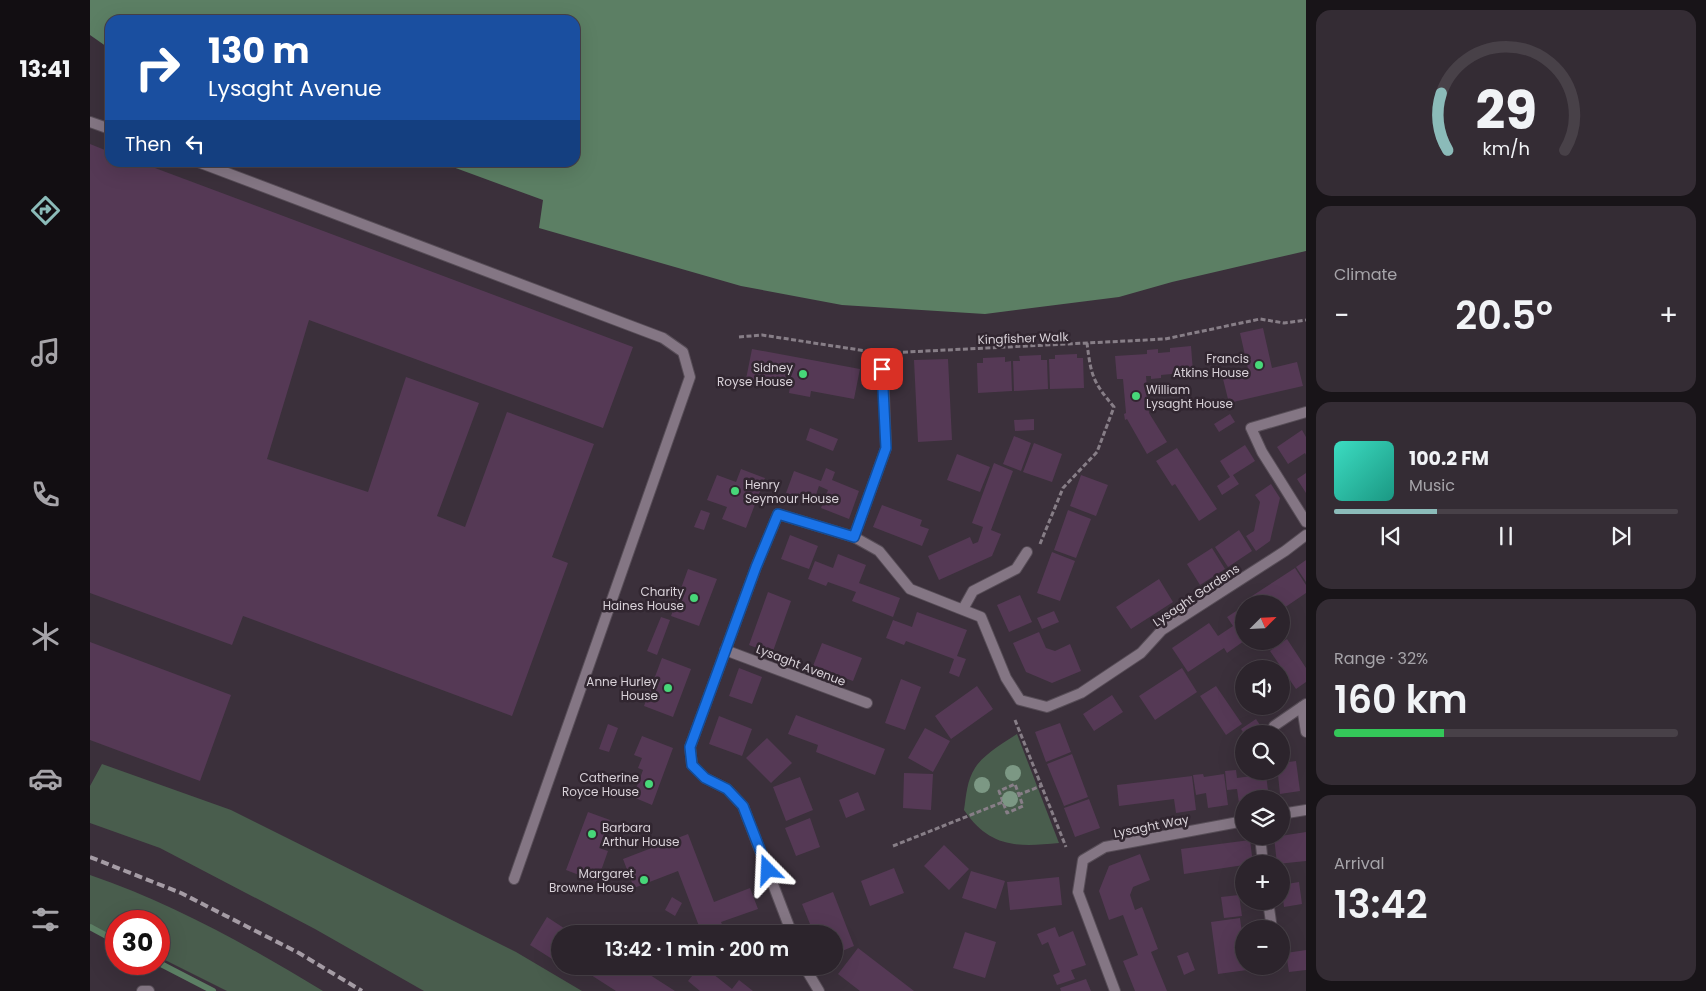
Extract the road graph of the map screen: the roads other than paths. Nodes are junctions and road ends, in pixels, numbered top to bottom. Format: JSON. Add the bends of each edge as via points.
{"nodes":[{"id":1,"x":90,"y":122,"type":"edge"},
{"id":2,"x":105,"y":127,"type":"edge"},
{"id":3,"x":211,"y":167,"type":"edge"},
{"id":4,"x":882,"y":369,"type":"dead end"},
{"id":5,"x":1306,"y":412,"type":"edge"},
{"id":6,"x":1306,"y":522,"type":"edge"},
{"id":7,"x":1306,"y":535,"type":"edge"},
{"id":8,"x":854,"y":537,"type":"junction"},
{"id":9,"x":1027,"y":552,"type":"road end"},
{"id":10,"x":963,"y":609,"type":"junction"},
{"id":11,"x":726,"y":650,"type":"junction"},
{"id":12,"x":867,"y":703,"type":"dead end"},
{"id":13,"x":1304,"y":706,"type":"edge"},
{"id":14,"x":1276,"y":725,"type":"edge"},
{"id":15,"x":1306,"y":732,"type":"edge"},
{"id":16,"x":1306,"y":810,"type":"edge"},
{"id":17,"x":1290,"y":813,"type":"edge"},
{"id":18,"x":1235,"y":823,"type":"edge"},
{"id":19,"x":514,"y":879,"type":"dead end"},
{"id":20,"x":789,"y":925,"type":"edge"},
{"id":21,"x":809,"y":975,"type":"edge"},
{"id":22,"x":142,"y":991,"type":"edge"},
{"id":23,"x":149,"y":991,"type":"edge"},
{"id":24,"x":819,"y":991,"type":"edge"},
{"id":25,"x":1115,"y":991,"type":"edge"}],
"edges":[{"from":1,"to":2,"type":"street"},
{"from":3,"to":19,"type":"street","via":[[663,338],[683,352],[690,377]]},
{"from":4,"to":8,"type":"street","via":[[886,448]]},
{"from":5,"to":6,"type":"street","via":[[1251,428],[1262,452]]},
{"from":7,"to":10,"type":"street","name":"Lysaght Gardens","via":[[1162,630],[1141,653],[1081,693],[1047,707],[1020,700],[1006,678],[981,617]]},
{"from":8,"to":10,"type":"street","via":[[879,551],[910,589]]},
{"from":8,"to":11,"type":"street","via":[[778,514]]},
{"from":9,"to":10,"type":"street","via":[[1016,569],[973,591]]},
{"from":11,"to":12,"type":"street","name":"Lysaght Avenue"},
{"from":11,"to":20,"type":"street","via":[[690,747],[692,765],[705,778],[727,789],[743,806]]},
{"from":13,"to":14,"type":"street"},
{"from":13,"to":15,"type":"street"},
{"from":16,"to":17,"type":"street"},
{"from":18,"to":25,"type":"street","name":"Lysaght Way","via":[[1105,847],[1083,860],[1078,892]]},
{"from":21,"to":24,"type":"street"},
{"from":22,"to":23,"type":"street"}]}
